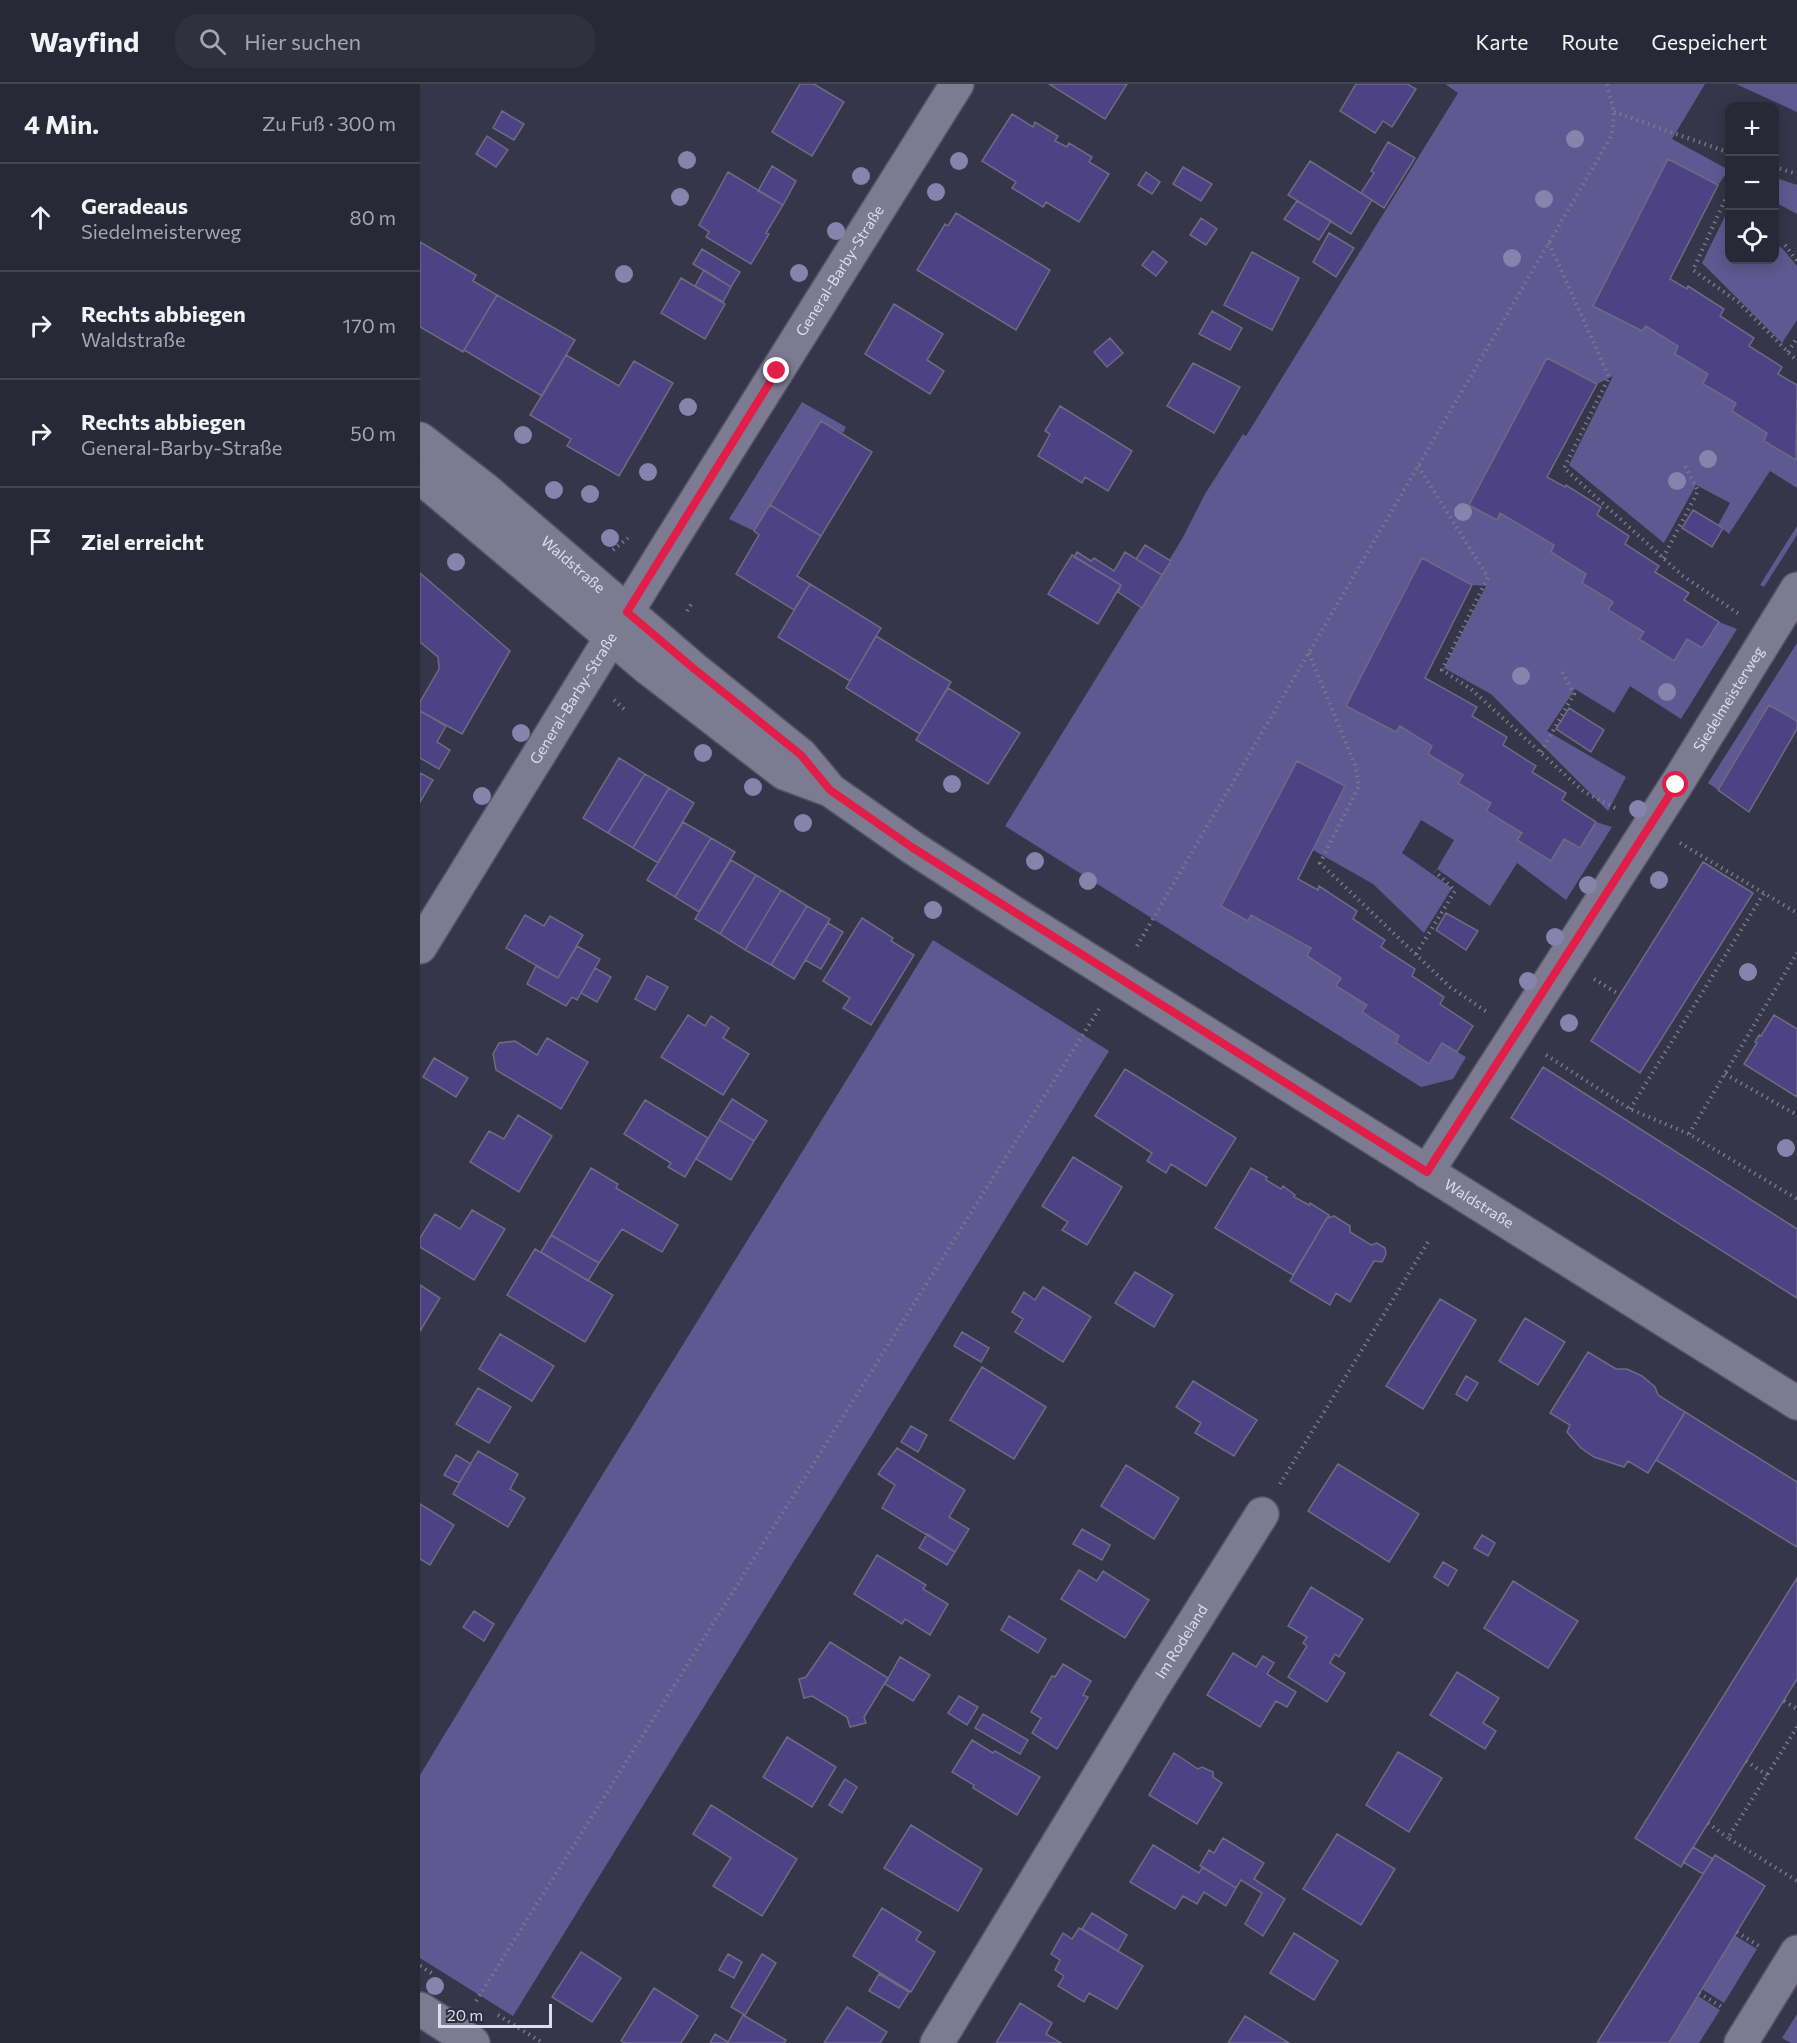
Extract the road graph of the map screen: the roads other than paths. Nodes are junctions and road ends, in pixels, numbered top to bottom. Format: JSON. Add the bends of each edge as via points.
{"nodes":[{"id":1,"x":957,"y":84,"type":"edge"},
{"id":2,"x":420,"y":439,"type":"edge"},
{"id":3,"x":420,"y":477,"type":"edge"},
{"id":4,"x":1797,"y":589,"type":"edge"},
{"id":5,"x":619,"y":625,"type":"junction"},
{"id":6,"x":420,"y":947,"type":"edge"},
{"id":7,"x":1427,"y":1172,"type":"junction"},
{"id":8,"x":1797,"y":1403,"type":"edge"},
{"id":9,"x":1262,"y":1515,"type":"road end"},
{"id":10,"x":1781,"y":1951,"type":"edge"},
{"id":11,"x":420,"y":2010,"type":"edge"},
{"id":12,"x":473,"y":2043,"type":"edge"},
{"id":13,"x":937,"y":2043,"type":"edge"},
{"id":14,"x":1741,"y":2043,"type":"edge"}],
"edges":[{"from":1,"to":5,"type":"street","name":"General-Barby-Straße"},
{"from":2,"to":5,"type":"street","name":"Waldstraße","via":[[486,490]]},
{"from":3,"to":5,"type":"street","name":"Waldstraße"},
{"from":4,"to":7,"type":"street","name":"Siedelmeisterweg","via":[[1682,776]]},
{"from":5,"to":6,"type":"street","name":"General-Barby-Straße"},
{"from":5,"to":7,"type":"street","name":"Waldstraße","via":[[693,668],[801,755],[830,790],[913,848]]},
{"from":7,"to":8,"type":"street","name":"Waldstraße"},
{"from":9,"to":13,"type":"street","name":"Im Rodeland"},
{"from":10,"to":14,"type":"street"},
{"from":11,"to":12,"type":"street"}]}
